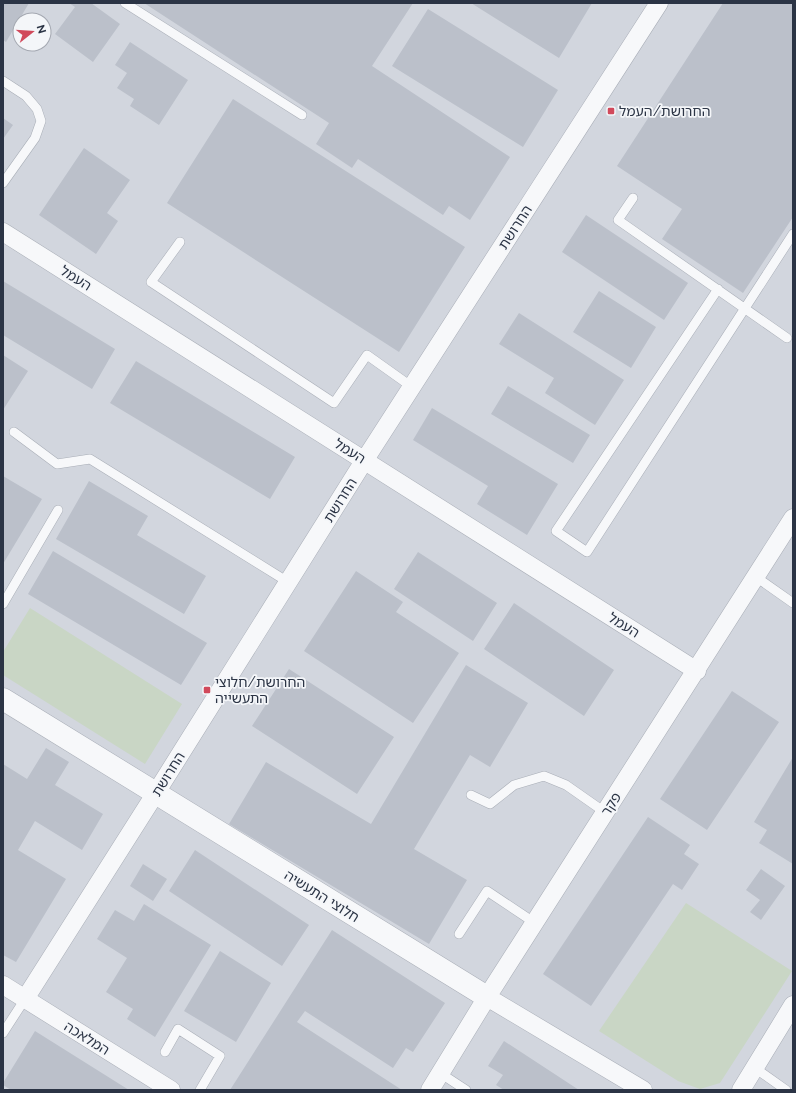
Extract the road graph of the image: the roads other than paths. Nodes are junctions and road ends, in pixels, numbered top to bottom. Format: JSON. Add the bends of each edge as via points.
{"nodes":[{"id":1,"x":125,"y":3,"type":"edge"},
{"id":2,"x":659,"y":3,"type":"edge"},
{"id":3,"x":3,"y":81,"type":"edge"},
{"id":4,"x":302,"y":116,"type":"dead end"},
{"id":5,"x":3,"y":183,"type":"edge"},
{"id":6,"x":633,"y":198,"type":"dead end"},
{"id":7,"x":3,"y":232,"type":"edge"},
{"id":8,"x":793,"y":234,"type":"edge"},
{"id":9,"x":180,"y":242,"type":"dead end"},
{"id":10,"x":718,"y":289,"type":"junction"},
{"id":11,"x":745,"y":308,"type":"junction"},
{"id":12,"x":787,"y":338,"type":"dead end"},
{"id":13,"x":412,"y":387,"type":"junction"},
{"id":14,"x":14,"y":432,"type":"dead end"},
{"id":15,"x":364,"y":461,"type":"junction"},
{"id":16,"x":58,"y":510,"type":"dead end"},
{"id":17,"x":793,"y":518,"type":"edge"},
{"id":18,"x":756,"y":578,"type":"junction"},
{"id":19,"x":288,"y":582,"type":"junction"},
{"id":20,"x":793,"y":603,"type":"edge"},
{"id":21,"x":3,"y":604,"type":"edge"},
{"id":22,"x":697,"y":671,"type":"junction"},
{"id":23,"x":3,"y":699,"type":"edge"},
{"id":24,"x":156,"y":793,"type":"junction"},
{"id":25,"x":471,"y":795,"type":"dead end"},
{"id":26,"x":606,"y":813,"type":"junction"},
{"id":27,"x":535,"y":923,"type":"junction"},
{"id":28,"x":459,"y":934,"type":"dead end"},
{"id":29,"x":3,"y":985,"type":"edge"},
{"id":30,"x":488,"y":997,"type":"junction"},
{"id":31,"x":25,"y":999,"type":"junction"},
{"id":32,"x":793,"y":1005,"type":"edge"},
{"id":33,"x":3,"y":1033,"type":"edge"},
{"id":34,"x":165,"y":1052,"type":"dead end"},
{"id":35,"x":756,"y":1068,"type":"junction"},
{"id":36,"x":440,"y":1073,"type":"junction"},
{"id":37,"x":172,"y":1090,"type":"edge"},
{"id":38,"x":200,"y":1090,"type":"edge"},
{"id":39,"x":430,"y":1090,"type":"edge"},
{"id":40,"x":466,"y":1090,"type":"edge"},
{"id":41,"x":643,"y":1090,"type":"edge"},
{"id":42,"x":741,"y":1090,"type":"edge"},
{"id":43,"x":786,"y":1090,"type":"edge"}],
"edges":[{"from":1,"to":4,"type":"lane"},
{"from":2,"to":13,"type":"street","name":"החרושת"},
{"from":3,"to":5,"type":"lane","via":[[26,96],[37,109],[41,121],[35,138]]},
{"from":6,"to":10,"type":"lane","via":[[618,220]]},
{"from":7,"to":15,"type":"street","name":"העמל"},
{"from":8,"to":11,"type":"lane"},
{"from":9,"to":13,"type":"lane","via":[[151,282],[334,403],[367,355]]},
{"from":10,"to":11,"type":"lane"},
{"from":10,"to":11,"type":"lane","via":[[556,531],[587,552]]},
{"from":11,"to":12,"type":"lane"},
{"from":13,"to":15,"type":"street","name":"החרושת"},
{"from":14,"to":19,"type":"lane","via":[[57,464],[90,459]]},
{"from":15,"to":19,"type":"street","name":"החרושת"},
{"from":15,"to":22,"type":"street","name":"העמל"},
{"from":16,"to":21,"type":"lane"},
{"from":17,"to":18,"type":"street","name":"פקר"},
{"from":18,"to":20,"type":"lane"},
{"from":18,"to":22,"type":"street","name":"פקר"},
{"from":19,"to":24,"type":"street","name":"החרושת"},
{"from":22,"to":26,"type":"street","name":"פקר"},
{"from":23,"to":24,"type":"street","name":"חלוצי התעשיה"},
{"from":24,"to":30,"type":"street","name":"חלוצי התעשיה"},
{"from":24,"to":31,"type":"street","name":"החרושת"},
{"from":25,"to":26,"type":"lane","via":[[490,804],[514,785],[544,776],[566,786]]},
{"from":26,"to":27,"type":"street","name":"פקר"},
{"from":27,"to":28,"type":"lane","via":[[487,891]]},
{"from":27,"to":30,"type":"street","name":"פקר"},
{"from":29,"to":31,"type":"street","name":"המלאכה"},
{"from":30,"to":36,"type":"street","name":"פקר"},
{"from":30,"to":41,"type":"street","name":"חלוצי התעשיה"},
{"from":31,"to":33,"type":"lane"},
{"from":31,"to":37,"type":"street","name":"המלאכה"},
{"from":32,"to":35,"type":"street"},
{"from":34,"to":38,"type":"lane","via":[[178,1030],[220,1056]]},
{"from":35,"to":42,"type":"street"},
{"from":35,"to":43,"type":"lane"},
{"from":36,"to":39,"type":"street","name":"פקר"},
{"from":36,"to":40,"type":"lane"}]}
